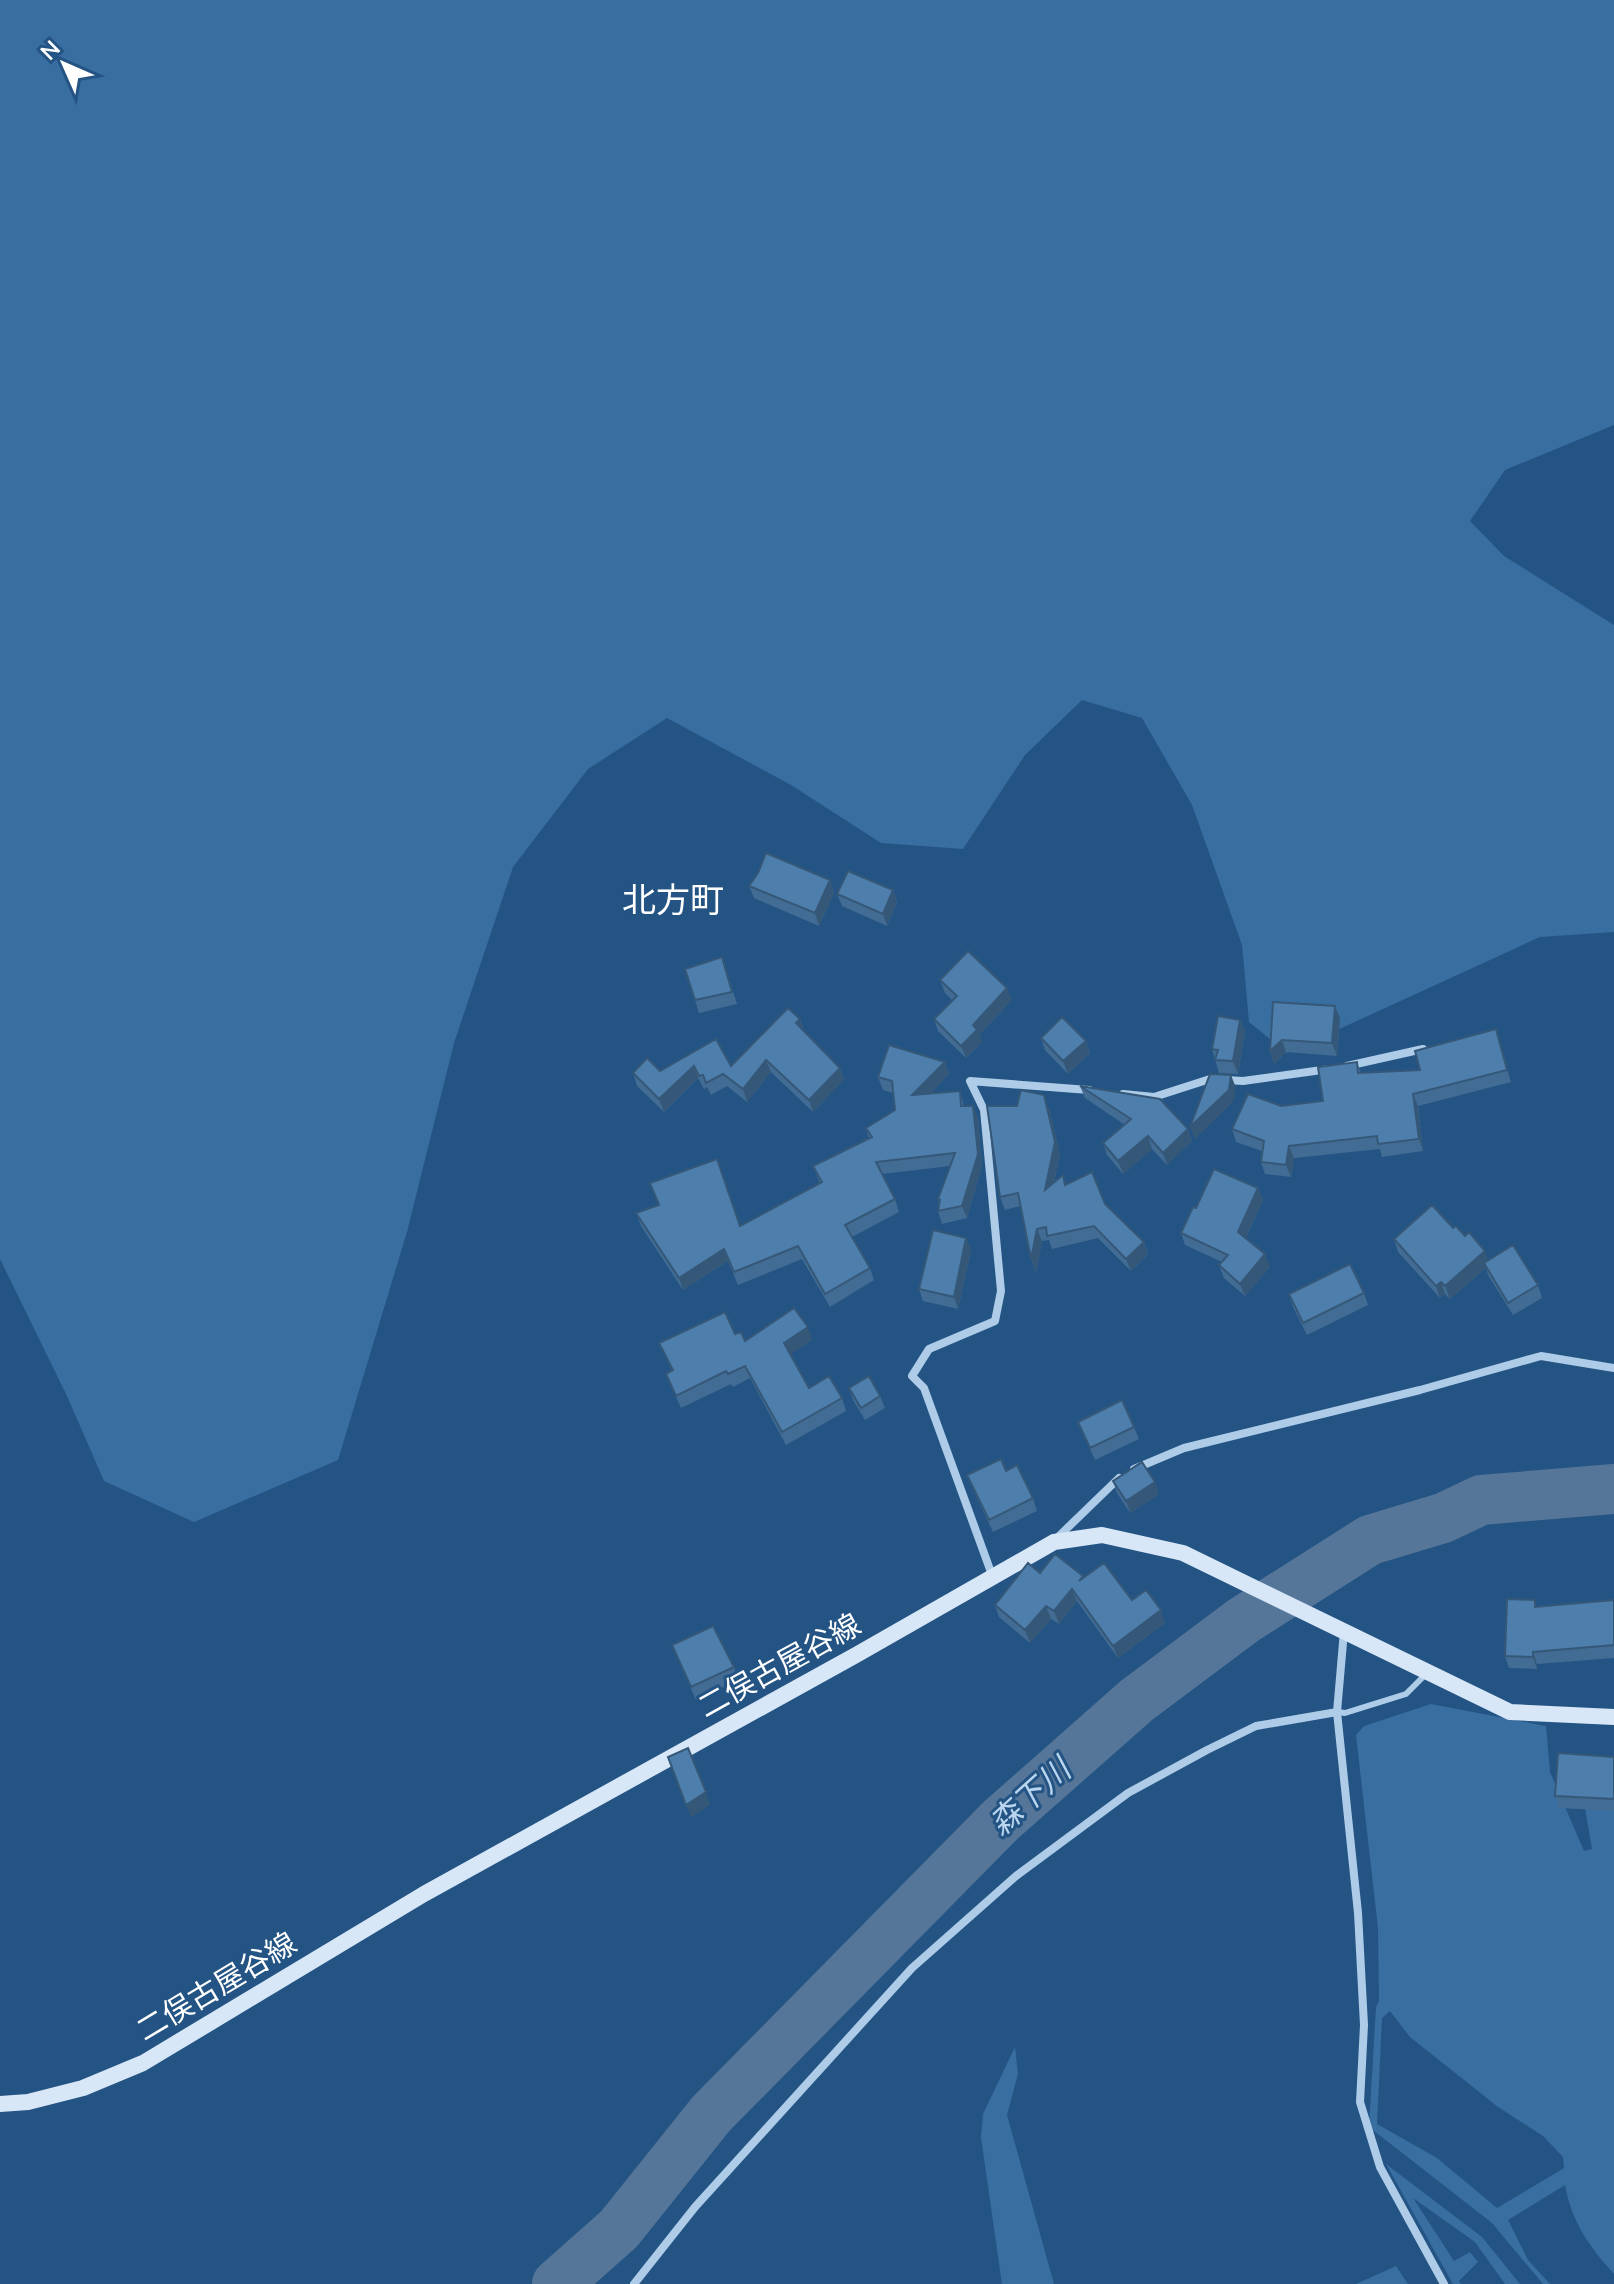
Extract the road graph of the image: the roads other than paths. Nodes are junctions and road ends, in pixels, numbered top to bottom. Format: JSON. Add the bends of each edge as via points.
{"nodes":[{"id":1,"x":1438,"y":1045,"type":"edge"},
{"id":2,"x":1100,"y":1091,"type":"edge"},
{"id":3,"x":1113,"y":1093,"type":"edge"},
{"id":4,"x":1614,"y":1368,"type":"edge"},
{"id":5,"x":1054,"y":1542,"type":"junction"},
{"id":6,"x":992,"y":1575,"type":"junction"},
{"id":7,"x":1344,"y":1630,"type":"junction"},
{"id":8,"x":1428,"y":1671,"type":"junction"},
{"id":9,"x":1337,"y":1712,"type":"junction"},
{"id":10,"x":1614,"y":1717,"type":"edge"},
{"id":11,"x":0,"y":2104,"type":"edge"},
{"id":12,"x":634,"y":2284,"type":"edge"},
{"id":13,"x":1444,"y":2284,"type":"edge"}],
"edges":[{"from":1,"to":3,"type":"street","via":[[1347,1066],[1243,1081],[1210,1079],[1154,1097]]},
{"from":2,"to":6,"type":"street","via":[[970,1081],[984,1110],[1001,1291],[995,1321],[929,1349],[912,1376],[924,1388]]},
{"from":4,"to":5,"type":"street","via":[[1541,1356],[1184,1448],[1125,1473]]},
{"from":5,"to":6,"type":"main road","name":"二俣古屋谷線"},
{"from":5,"to":7,"type":"main road","name":"二俣古屋谷線","via":[[1102,1535],[1183,1553]]},
{"from":6,"to":11,"type":"main road","name":"二俣古屋谷線","via":[[424,1894],[143,2063],[83,2088]]},
{"from":7,"to":8,"type":"main road","name":"二俣古屋谷線"},
{"from":7,"to":9,"type":"street"},
{"from":8,"to":9,"type":"lane","via":[[1406,1694]]},
{"from":8,"to":10,"type":"main road","name":"二俣古屋谷線","via":[[1510,1712]]},
{"from":9,"to":12,"type":"street","via":[[1256,1726],[1207,1750],[1128,1793],[1016,1876],[912,1968],[695,2207]]},
{"from":9,"to":13,"type":"street","via":[[1358,1913],[1364,2025],[1360,2102],[1380,2167]]}]}
